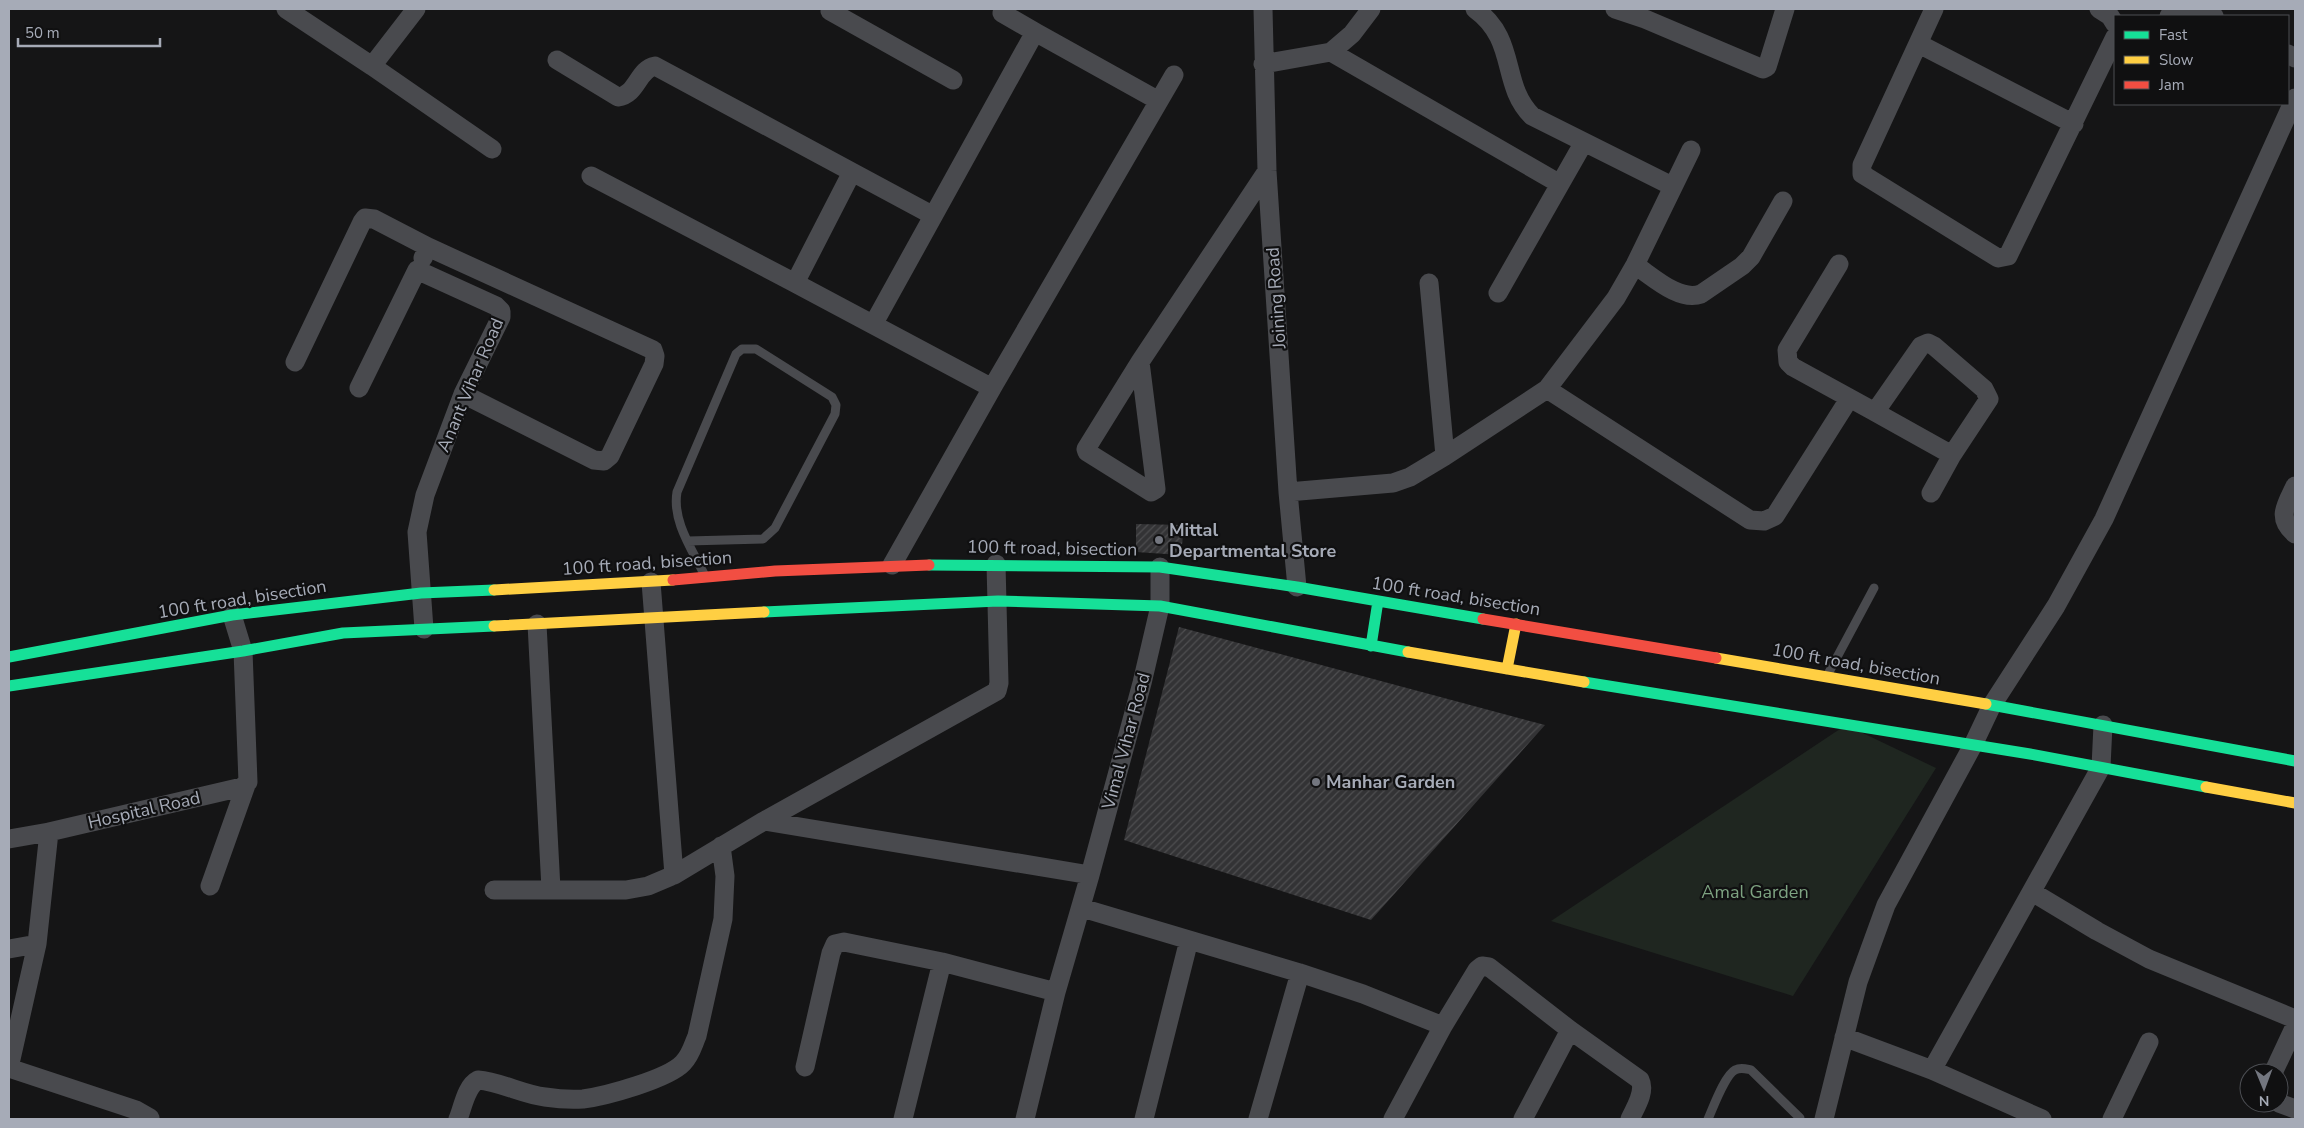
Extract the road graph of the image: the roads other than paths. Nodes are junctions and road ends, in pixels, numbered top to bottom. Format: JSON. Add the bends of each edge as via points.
{"nodes":[{"id":1,"x":286,"y":9,"type":"edge"},
{"id":2,"x":416,"y":9,"type":"edge"},
{"id":3,"x":1263,"y":9,"type":"edge"},
{"id":4,"x":1371,"y":9,"type":"edge"},
{"id":5,"x":1475,"y":9,"type":"edge"},
{"id":6,"x":1615,"y":9,"type":"edge"},
{"id":7,"x":1786,"y":9,"type":"edge"},
{"id":8,"x":1934,"y":9,"type":"edge"},
{"id":9,"x":2099,"y":9,"type":"edge"},
{"id":10,"x":829,"y":10,"type":"edge"},
{"id":11,"x":1000,"y":10,"type":"edge"},
{"id":12,"x":1647,"y":14,"type":"edge"},
{"id":13,"x":2173,"y":15,"type":"edge"},
{"id":14,"x":2211,"y":15,"type":"edge"},
{"id":15,"x":2114,"y":22,"type":"edge"},
{"id":16,"x":1035,"y":32,"type":"junction"},
{"id":17,"x":2114,"y":39,"type":"edge"},
{"id":18,"x":1919,"y":44,"type":"junction"},
{"id":19,"x":1331,"y":52,"type":"junction"},
{"id":20,"x":558,"y":60,"type":"dead end"},
{"id":21,"x":1263,"y":64,"type":"junction"},
{"id":22,"x":372,"y":66,"type":"junction"},
{"id":23,"x":1174,"y":75,"type":"dead end"},
{"id":24,"x":953,"y":80,"type":"dead end"},
{"id":25,"x":2295,"y":98,"type":"edge"},
{"id":26,"x":1159,"y":101,"type":"junction"},
{"id":27,"x":2074,"y":124,"type":"junction"},
{"id":28,"x":1584,"y":142,"type":"junction"},
{"id":29,"x":492,"y":149,"type":"dead end"},
{"id":30,"x":1691,"y":150,"type":"dead end"},
{"id":31,"x":1267,"y":171,"type":"junction"},
{"id":32,"x":852,"y":172,"type":"junction"},
{"id":33,"x":591,"y":176,"type":"dead end"},
{"id":34,"x":1560,"y":184,"type":"junction"},
{"id":35,"x":1672,"y":186,"type":"junction"},
{"id":36,"x":1783,"y":201,"type":"dead end"},
{"id":37,"x":932,"y":215,"type":"junction"},
{"id":38,"x":428,"y":247,"type":"junction"},
{"id":39,"x":1839,"y":264,"type":"dead end"},
{"id":40,"x":1635,"y":265,"type":"junction"},
{"id":41,"x":417,"y":270,"type":"junction"},
{"id":42,"x":795,"y":283,"type":"junction"},
{"id":43,"x":1429,"y":283,"type":"dead end"},
{"id":44,"x":1498,"y":293,"type":"dead end"},
{"id":45,"x":874,"y":324,"type":"junction"},
{"id":46,"x":294,"y":362,"type":"dead end"},
{"id":47,"x":1140,"y":362,"type":"junction"},
{"id":48,"x":359,"y":388,"type":"dead end"},
{"id":49,"x":992,"y":388,"type":"junction"},
{"id":50,"x":1547,"y":389,"type":"junction"},
{"id":51,"x":463,"y":394,"type":"junction"},
{"id":52,"x":1850,"y":399,"type":"junction"},
{"id":53,"x":1875,"y":412,"type":"junction"},
{"id":54,"x":1952,"y":455,"type":"junction"},
{"id":55,"x":1445,"y":456,"type":"junction"},
{"id":56,"x":2295,"y":486,"type":"edge"},
{"id":57,"x":1288,"y":492,"type":"junction"},
{"id":58,"x":1931,"y":493,"type":"dead end"},
{"id":59,"x":2295,"y":534,"type":"edge"},
{"id":60,"x":688,"y":541,"type":"junction"},
{"id":61,"x":996,"y":564,"type":"junction"},
{"id":62,"x":892,"y":565,"type":"junction"},
{"id":63,"x":1160,"y":567,"type":"junction"},
{"id":64,"x":705,"y":577,"type":"junction"},
{"id":65,"x":651,"y":582,"type":"junction"},
{"id":66,"x":1297,"y":587,"type":"junction"},
{"id":67,"x":1874,"y":588,"type":"dead end"},
{"id":68,"x":421,"y":593,"type":"junction"},
{"id":69,"x":1378,"y":601,"type":"junction"},
{"id":70,"x":998,"y":602,"type":"junction"},
{"id":71,"x":1160,"y":606,"type":"junction"},
{"id":72,"x":232,"y":615,"type":"junction"},
{"id":73,"x":654,"y":619,"type":"junction"},
{"id":74,"x":537,"y":624,"type":"junction"},
{"id":75,"x":1516,"y":624,"type":"junction"},
{"id":76,"x":424,"y":629,"type":"junction"},
{"id":77,"x":1371,"y":646,"type":"junction"},
{"id":78,"x":243,"y":652,"type":"junction"},
{"id":79,"x":9,"y":657,"type":"edge"},
{"id":80,"x":1507,"y":669,"type":"junction"},
{"id":81,"x":1826,"y":677,"type":"junction"},
{"id":82,"x":9,"y":686,"type":"edge"},
{"id":83,"x":1992,"y":705,"type":"junction"},
{"id":84,"x":2103,"y":725,"type":"junction"},
{"id":85,"x":1973,"y":745,"type":"junction"},
{"id":86,"x":2295,"y":761,"type":"edge"},
{"id":87,"x":2101,"y":767,"type":"junction"},
{"id":88,"x":246,"y":786,"type":"junction"},
{"id":89,"x":2295,"y":803,"type":"edge"},
{"id":90,"x":764,"y":820,"type":"junction"},
{"id":91,"x":49,"y":832,"type":"junction"},
{"id":92,"x":9,"y":839,"type":"edge"},
{"id":93,"x":721,"y":846,"type":"junction"},
{"id":94,"x":674,"y":875,"type":"junction"},
{"id":95,"x":1090,"y":875,"type":"junction"},
{"id":96,"x":210,"y":886,"type":"dead end"},
{"id":97,"x":551,"y":889,"type":"junction"},
{"id":98,"x":494,"y":890,"type":"dead end"},
{"id":99,"x":2032,"y":892,"type":"junction"},
{"id":100,"x":1082,"y":908,"type":"junction"},
{"id":101,"x":1189,"y":940,"type":"junction"},
{"id":102,"x":37,"y":944,"type":"junction"},
{"id":103,"x":9,"y":949,"type":"edge"},
{"id":104,"x":942,"y":962,"type":"junction"},
{"id":105,"x":1300,"y":973,"type":"junction"},
{"id":106,"x":1056,"y":992,"type":"junction"},
{"id":107,"x":2295,"y":1019,"type":"edge"},
{"id":108,"x":1443,"y":1026,"type":"junction"},
{"id":109,"x":2295,"y":1026,"type":"edge"},
{"id":110,"x":1570,"y":1030,"type":"junction"},
{"id":111,"x":1844,"y":1037,"type":"junction"},
{"id":112,"x":2149,"y":1042,"type":"dead end"},
{"id":113,"x":2278,"y":1063,"type":"edge"},
{"id":114,"x":805,"y":1067,"type":"dead end"},
{"id":115,"x":9,"y":1068,"type":"edge"},
{"id":116,"x":1932,"y":1070,"type":"junction"},
{"id":117,"x":1800,"y":1118,"type":"dead end"},
{"id":118,"x":150,"y":1119,"type":"edge"},
{"id":119,"x":458,"y":1119,"type":"edge"},
{"id":120,"x":903,"y":1119,"type":"edge"},
{"id":121,"x":1025,"y":1119,"type":"edge"},
{"id":122,"x":1144,"y":1119,"type":"edge"},
{"id":123,"x":1258,"y":1119,"type":"edge"},
{"id":124,"x":1393,"y":1119,"type":"edge"},
{"id":125,"x":1523,"y":1119,"type":"edge"},
{"id":126,"x":1630,"y":1119,"type":"edge"},
{"id":127,"x":1708,"y":1119,"type":"edge"},
{"id":128,"x":1824,"y":1119,"type":"edge"},
{"id":129,"x":2042,"y":1119,"type":"edge"},
{"id":130,"x":2112,"y":1119,"type":"edge"}],
"edges":[{"from":1,"to":22,"type":"street"},
{"from":2,"to":22,"type":"street"},
{"from":3,"to":21,"type":"street","name":"Joining Road"},
{"from":4,"to":19,"type":"street","via":[[1352,34]]},
{"from":5,"to":28,"type":"street","via":[[1498,33],[1506,50],[1516,94],[1524,108],[1532,116]]},
{"from":6,"to":12,"type":"street"},
{"from":7,"to":12,"type":"street","via":[[1767,67],[1763,69]]},
{"from":8,"to":18,"type":"street"},
{"from":9,"to":15,"type":"street"},
{"from":10,"to":24,"type":"street"},
{"from":11,"to":16,"type":"street"},
{"from":13,"to":14,"type":"street","via":[[2195,10]]},
{"from":16,"to":26,"type":"street"},
{"from":16,"to":37,"type":"street"},
{"from":17,"to":27,"type":"street"},
{"from":18,"to":27,"type":"street"},
{"from":18,"to":27,"type":"street","via":[[1862,165],[1862,174],[1998,258],[2008,256]]},
{"from":19,"to":21,"type":"street"},
{"from":19,"to":34,"type":"street"},
{"from":20,"to":32,"type":"street","via":[[618,97],[630,94],[647,70],[656,66]]},
{"from":21,"to":31,"type":"street","name":"Joining Road"},
{"from":22,"to":29,"type":"street"},
{"from":23,"to":26,"type":"street"},
{"from":25,"to":83,"type":"street","via":[[2104,519],[2056,606]]},
{"from":26,"to":49,"type":"street"},
{"from":28,"to":34,"type":"street"},
{"from":28,"to":35,"type":"street"},
{"from":30,"to":35,"type":"street"},
{"from":31,"to":47,"type":"street"},
{"from":31,"to":57,"type":"street","name":"Joining Road"},
{"from":32,"to":37,"type":"street"},
{"from":32,"to":42,"type":"street"},
{"from":33,"to":42,"type":"street"},
{"from":34,"to":44,"type":"street"},
{"from":35,"to":40,"type":"street"},
{"from":36,"to":40,"type":"street","via":[[1751,257],[1701,294],[1680,294]]},
{"from":37,"to":45,"type":"street"},
{"from":38,"to":41,"type":"street"},
{"from":38,"to":46,"type":"street","via":[[366,218]]},
{"from":38,"to":51,"type":"street","via":[[653,350],[656,356],[610,456],[604,461],[594,460]]},
{"from":39,"to":52,"type":"street","via":[[1787,350],[1786,357],[1793,367]]},
{"from":40,"to":50,"type":"street","via":[[1616,298]]},
{"from":41,"to":48,"type":"street"},
{"from":41,"to":51,"type":"street","name":"Anant Vihar Road","via":[[501,311]]},
{"from":42,"to":45,"type":"street"},
{"from":43,"to":55,"type":"street"},
{"from":45,"to":49,"type":"street"},
{"from":47,"to":47,"type":"street","via":[[1156,490],[1152,492],[1086,450]]},
{"from":49,"to":62,"type":"street"},
{"from":50,"to":52,"type":"street","via":[[1750,520],[1764,521],[1775,516]]},
{"from":50,"to":55,"type":"street"},
{"from":51,"to":68,"type":"street","name":"Anant Vihar Road","via":[[426,495],[417,532]]},
{"from":52,"to":53,"type":"street"},
{"from":53,"to":54,"type":"street"},
{"from":53,"to":54,"type":"street","via":[[1921,346],[1930,344],[1984,389],[1989,399]]},
{"from":54,"to":58,"type":"street"},
{"from":55,"to":57,"type":"street","via":[[1392,484]]},
{"from":56,"to":59,"type":"street","via":[[2284,517],[2286,526]]},
{"from":57,"to":66,"type":"street","name":"Joining Road"},
{"from":60,"to":60,"type":"lane","via":[[677,516],[677,492],[736,354],[742,349],[756,350],[832,397],[836,405],[835,414],[769,535],[763,540]]},
{"from":60,"to":64,"type":"lane"},
{"from":61,"to":62,"type":"street","name":"100 ft road, bisection"},
{"from":61,"to":63,"type":"street","name":"100 ft road, bisection"},
{"from":61,"to":70,"type":"street"},
{"from":62,"to":64,"type":"street","name":"100 ft road, bisection"},
{"from":63,"to":66,"type":"street","name":"100 ft road, bisection"},
{"from":63,"to":71,"type":"street","name":"Vimal Vihar Road"},
{"from":64,"to":65,"type":"street","name":"100 ft road, bisection"},
{"from":65,"to":68,"type":"street","name":"100 ft road, bisection"},
{"from":65,"to":73,"type":"street"},
{"from":66,"to":69,"type":"street","name":"100 ft road, bisection"},
{"from":67,"to":81,"type":"lane"},
{"from":68,"to":72,"type":"street","name":"100 ft road, bisection"},
{"from":68,"to":76,"type":"street","name":"Anant Vihar Road"},
{"from":69,"to":75,"type":"street","name":"100 ft road, bisection"},
{"from":69,"to":77,"type":"street"},
{"from":70,"to":71,"type":"street"},
{"from":70,"to":73,"type":"street"},
{"from":70,"to":90,"type":"street","via":[[999,683],[996,692]]},
{"from":71,"to":77,"type":"street"},
{"from":71,"to":95,"type":"street","name":"Vimal Vihar Road"},
{"from":72,"to":78,"type":"street"},
{"from":72,"to":79,"type":"street","name":"100 ft road, bisection"},
{"from":73,"to":74,"type":"street"},
{"from":73,"to":94,"type":"street"},
{"from":74,"to":76,"type":"street"},
{"from":74,"to":97,"type":"street"},
{"from":75,"to":80,"type":"street"},
{"from":75,"to":81,"type":"street","name":"100 ft road, bisection"},
{"from":76,"to":78,"type":"street","via":[[343,633]]},
{"from":77,"to":80,"type":"street"},
{"from":78,"to":82,"type":"street"},
{"from":78,"to":88,"type":"street","via":[[250,779]]},
{"from":80,"to":85,"type":"street"},
{"from":81,"to":83,"type":"street","name":"100 ft road, bisection"},
{"from":83,"to":84,"type":"street","name":"100 ft road, bisection"},
{"from":83,"to":85,"type":"street"},
{"from":84,"to":86,"type":"street","name":"100 ft road, bisection"},
{"from":84,"to":87,"type":"street"},
{"from":85,"to":87,"type":"street"},
{"from":85,"to":111,"type":"street","via":[[1886,905],[1858,982]]},
{"from":87,"to":89,"type":"street"},
{"from":87,"to":99,"type":"street"},
{"from":88,"to":91,"type":"street","name":"Hospital Road"},
{"from":88,"to":96,"type":"street"},
{"from":90,"to":93,"type":"street"},
{"from":90,"to":95,"type":"street"},
{"from":91,"to":92,"type":"street","name":"Hospital Road"},
{"from":91,"to":102,"type":"street"},
{"from":93,"to":94,"type":"street"},
{"from":93,"to":119,"type":"street","via":[[723,919],[697,1036],[683,1063],[670,1073],[584,1099],[543,1097],[478,1080],[473,1082]]},
{"from":94,"to":97,"type":"street","via":[[648,886],[626,890]]},
{"from":95,"to":100,"type":"street","name":"Vimal Vihar Road"},
{"from":97,"to":98,"type":"street"},
{"from":99,"to":107,"type":"street","via":[[2149,959]]},
{"from":99,"to":116,"type":"street"},
{"from":100,"to":101,"type":"street"},
{"from":100,"to":106,"type":"street","name":"Vimal Vihar Road"},
{"from":101,"to":105,"type":"street"},
{"from":101,"to":122,"type":"street"},
{"from":102,"to":103,"type":"street"},
{"from":102,"to":115,"type":"street"},
{"from":104,"to":106,"type":"street"},
{"from":104,"to":114,"type":"street","via":[[844,942],[835,944]]},
{"from":104,"to":120,"type":"street"},
{"from":105,"to":108,"type":"street"},
{"from":105,"to":123,"type":"street"},
{"from":106,"to":121,"type":"street","name":"Vimal Vihar Road"},
{"from":108,"to":110,"type":"street","via":[[1482,966],[1489,967]]},
{"from":108,"to":124,"type":"street"},
{"from":109,"to":113,"type":"street"},
{"from":110,"to":125,"type":"street"},
{"from":110,"to":126,"type":"street","via":[[1640,1080],[1643,1086],[1641,1094]]},
{"from":111,"to":116,"type":"street"},
{"from":111,"to":128,"type":"street"},
{"from":112,"to":130,"type":"street"},
{"from":115,"to":118,"type":"street","via":[[136,1110]]},
{"from":116,"to":129,"type":"street"},
{"from":117,"to":127,"type":"lane","via":[[1751,1070],[1743,1068],[1734,1070],[1727,1078]]}]}
